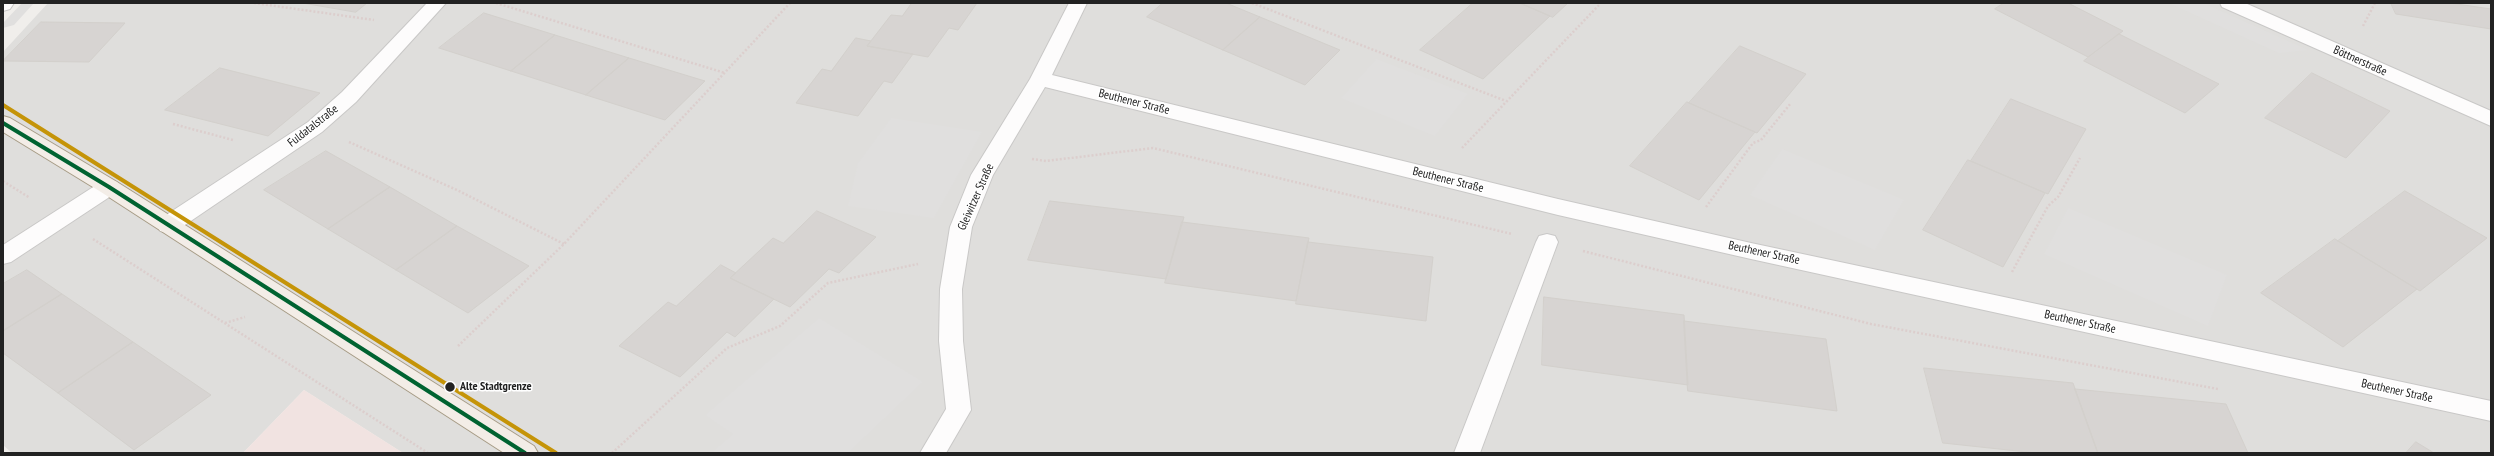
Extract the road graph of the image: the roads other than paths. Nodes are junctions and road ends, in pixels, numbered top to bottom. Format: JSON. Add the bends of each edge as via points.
{"nodes":[{"id":1,"x":5,"y":3,"type":"edge"},
{"id":2,"x":437,"y":3,"type":"edge"},
{"id":3,"x":1078,"y":3,"type":"edge"},
{"id":4,"x":2229,"y":3,"type":"edge"},
{"id":5,"x":3,"y":6,"type":"edge"},
{"id":6,"x":1040,"y":79,"type":"junction"},
{"id":7,"x":2491,"y":119,"type":"edge"},
{"id":8,"x":3,"y":123,"type":"edge"},
{"id":9,"x":109,"y":187,"type":"junction"},
{"id":10,"x":168,"y":225,"type":"junction"},
{"id":11,"x":1547,"y":242,"type":"road end"},
{"id":12,"x":3,"y":256,"type":"edge"},
{"id":13,"x":2491,"y":411,"type":"edge"},
{"id":14,"x":525,"y":453,"type":"edge"},
{"id":15,"x":933,"y":453,"type":"edge"},
{"id":16,"x":1467,"y":453,"type":"edge"}],
"edges":[{"from":1,"to":5,"type":"street"},
{"from":2,"to":10,"type":"street","name":"Fuldatalstraße","via":[[350,97],[315,128]]},
{"from":3,"to":6,"type":"street","name":"Gleiwitzer Straße"},
{"from":4,"to":7,"type":"street","name":"Böttnerstraße"},
{"from":6,"to":13,"type":"street","name":"Beuthener Straße","via":[[1694,238]]},
{"from":6,"to":15,"type":"street","name":"Gleiwitzer Straße","via":[[982,175],[961,227],[951,289],[951,341],[959,410]]},
{"from":8,"to":9,"type":"main road"},
{"from":9,"to":10,"type":"main road"},
{"from":9,"to":12,"type":"street"},
{"from":10,"to":14,"type":"main road"},
{"from":11,"to":16,"type":"street"}]}
